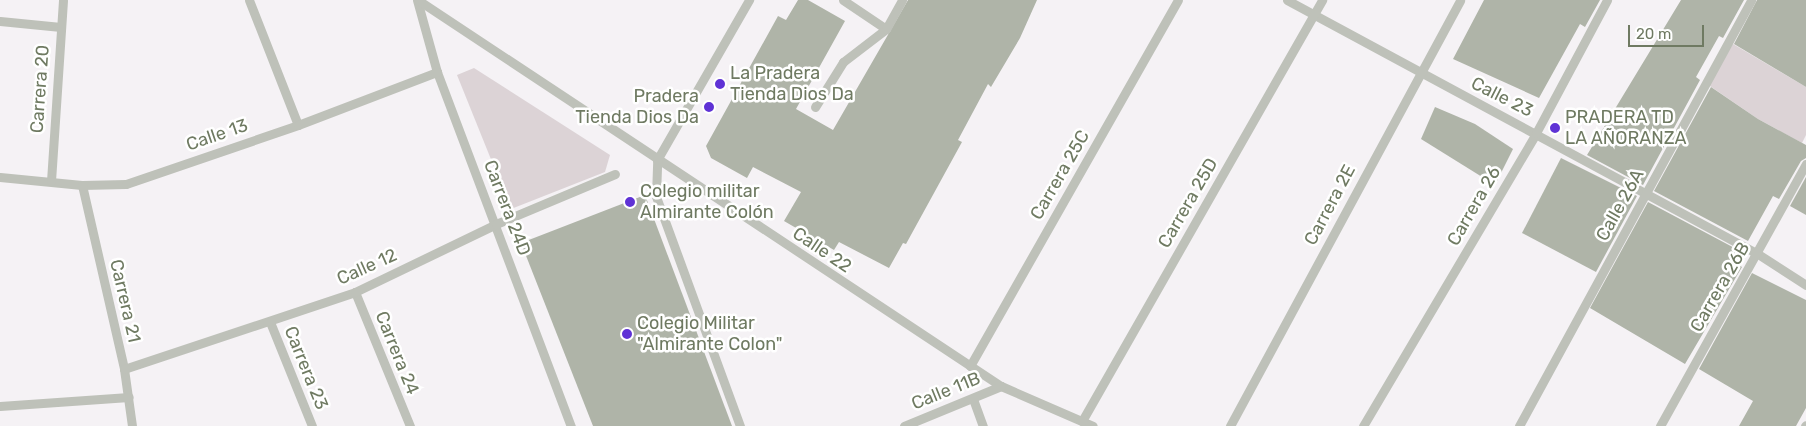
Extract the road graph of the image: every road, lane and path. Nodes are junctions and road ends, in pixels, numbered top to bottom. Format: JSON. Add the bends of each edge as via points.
{"nodes":[{"id":1,"x":63,"y":0,"type":"edge"},
{"id":2,"x":249,"y":0,"type":"edge"},
{"id":3,"x":417,"y":0,"type":"edge"},
{"id":4,"x":749,"y":0,"type":"edge"},
{"id":5,"x":843,"y":0,"type":"edge"},
{"id":6,"x":902,"y":0,"type":"edge"},
{"id":7,"x":1178,"y":0,"type":"edge"},
{"id":8,"x":1287,"y":0,"type":"edge"},
{"id":9,"x":1322,"y":0,"type":"edge"},
{"id":10,"x":1460,"y":0,"type":"edge"},
{"id":11,"x":1607,"y":0,"type":"edge"},
{"id":12,"x":1751,"y":0,"type":"edge"},
{"id":13,"x":1314,"y":15,"type":"junction"},
{"id":14,"x":0,"y":21,"type":"edge"},
{"id":15,"x":61,"y":26,"type":"junction"},
{"id":16,"x":886,"y":29,"type":"junction"},
{"id":17,"x":437,"y":72,"type":"junction"},
{"id":18,"x":1420,"y":73,"type":"junction"},
{"id":19,"x":815,"y":107,"type":"dead end"},
{"id":20,"x":298,"y":125,"type":"junction"},
{"id":21,"x":1536,"y":133,"type":"junction"},
{"id":22,"x":657,"y":160,"type":"junction"},
{"id":23,"x":1806,"y":164,"type":"edge"},
{"id":24,"x":615,"y":174,"type":"dead end"},
{"id":25,"x":0,"y":177,"type":"edge"},
{"id":26,"x":51,"y":181,"type":"junction"},
{"id":27,"x":82,"y":185,"type":"junction"},
{"id":28,"x":1645,"y":193,"type":"junction"},
{"id":29,"x":496,"y":224,"type":"junction"},
{"id":30,"x":1758,"y":254,"type":"junction"},
{"id":31,"x":1806,"y":285,"type":"edge"},
{"id":32,"x":355,"y":292,"type":"junction"},
{"id":33,"x":270,"y":322,"type":"junction"},
{"id":34,"x":970,"y":366,"type":"junction"},
{"id":35,"x":124,"y":369,"type":"junction"},
{"id":36,"x":1001,"y":386,"type":"junction"},
{"id":37,"x":129,"y":397,"type":"junction"},
{"id":38,"x":972,"y":399,"type":"junction"},
{"id":39,"x":0,"y":406,"type":"edge"},
{"id":40,"x":1082,"y":421,"type":"junction"},
{"id":41,"x":132,"y":426,"type":"edge"},
{"id":42,"x":312,"y":426,"type":"edge"},
{"id":43,"x":410,"y":426,"type":"edge"},
{"id":44,"x":571,"y":426,"type":"edge"},
{"id":45,"x":740,"y":426,"type":"edge"},
{"id":46,"x":904,"y":426,"type":"edge"},
{"id":47,"x":983,"y":426,"type":"edge"},
{"id":48,"x":1093,"y":426,"type":"edge"},
{"id":49,"x":1230,"y":426,"type":"edge"},
{"id":50,"x":1364,"y":426,"type":"edge"},
{"id":51,"x":1518,"y":426,"type":"edge"},
{"id":52,"x":1660,"y":426,"type":"edge"}],
"edges":[{"from":1,"to":15,"type":"street","name":"Carrera 20"},
{"from":2,"to":20,"type":"street"},
{"from":3,"to":17,"type":"street","name":"Carrera 24D"},
{"from":3,"to":22,"type":"street","name":"Calle 22"},
{"from":4,"to":22,"type":"street"},
{"from":5,"to":16,"type":"street"},
{"from":6,"to":16,"type":"street"},
{"from":7,"to":34,"type":"street","name":"Carrera 25C"},
{"from":8,"to":13,"type":"street","name":"Calle 23"},
{"from":9,"to":13,"type":"street","name":"Carrera 25D"},
{"from":10,"to":18,"type":"street","name":"Carrera 2E"},
{"from":11,"to":21,"type":"street","name":"Carrera 26"},
{"from":12,"to":28,"type":"street","name":"Calle 26A"},
{"from":13,"to":18,"type":"street","name":"Calle 23"},
{"from":13,"to":40,"type":"street","name":"Carrera 25D"},
{"from":14,"to":15,"type":"street"},
{"from":15,"to":26,"type":"street","name":"Carrera 20"},
{"from":16,"to":19,"type":"street","via":[[843,62]]},
{"from":17,"to":20,"type":"street","name":"Calle 13"},
{"from":17,"to":29,"type":"street","name":"Carrera 24D"},
{"from":18,"to":21,"type":"street","name":"Calle 23"},
{"from":18,"to":49,"type":"street","name":"Carrera 2E"},
{"from":20,"to":27,"type":"street","name":"Calle 13","via":[[126,184]]},
{"from":21,"to":28,"type":"street","name":"Calle 23"},
{"from":21,"to":50,"type":"street","name":"Carrera 26"},
{"from":22,"to":34,"type":"street","name":"Calle 22"},
{"from":22,"to":45,"type":"street","via":[[656,196]]},
{"from":23,"to":30,"type":"street","name":"Carrera 26B"},
{"from":24,"to":29,"type":"street","name":"Calle 12"},
{"from":25,"to":26,"type":"street","name":"Calle 13"},
{"from":26,"to":27,"type":"street","name":"Calle 13"},
{"from":27,"to":35,"type":"street","name":"Carrera 21"},
{"from":28,"to":30,"type":"street","name":"Calle 23"},
{"from":28,"to":51,"type":"street","name":"Calle 26A"},
{"from":29,"to":32,"type":"street","name":"Calle 12"},
{"from":29,"to":44,"type":"street","name":"Carrera 24D"},
{"from":30,"to":31,"type":"street","name":"Calle 23"},
{"from":30,"to":52,"type":"street","name":"Carrera 26B"},
{"from":32,"to":33,"type":"street","name":"Calle 12"},
{"from":32,"to":43,"type":"street","name":"Carrera 24"},
{"from":33,"to":35,"type":"street","name":"Calle 12"},
{"from":33,"to":42,"type":"street","name":"Carrera 23"},
{"from":34,"to":36,"type":"street","name":"Calle 22"},
{"from":35,"to":37,"type":"street","name":"Carrera 21"},
{"from":36,"to":38,"type":"street","name":"Calle 11B"},
{"from":36,"to":40,"type":"street","name":"Calle 22"},
{"from":37,"to":39,"type":"street"},
{"from":37,"to":41,"type":"street","name":"Carrera 21"},
{"from":38,"to":46,"type":"street","name":"Calle 11B"},
{"from":38,"to":47,"type":"street"},
{"from":40,"to":48,"type":"street","name":"Calle 22"}]}
